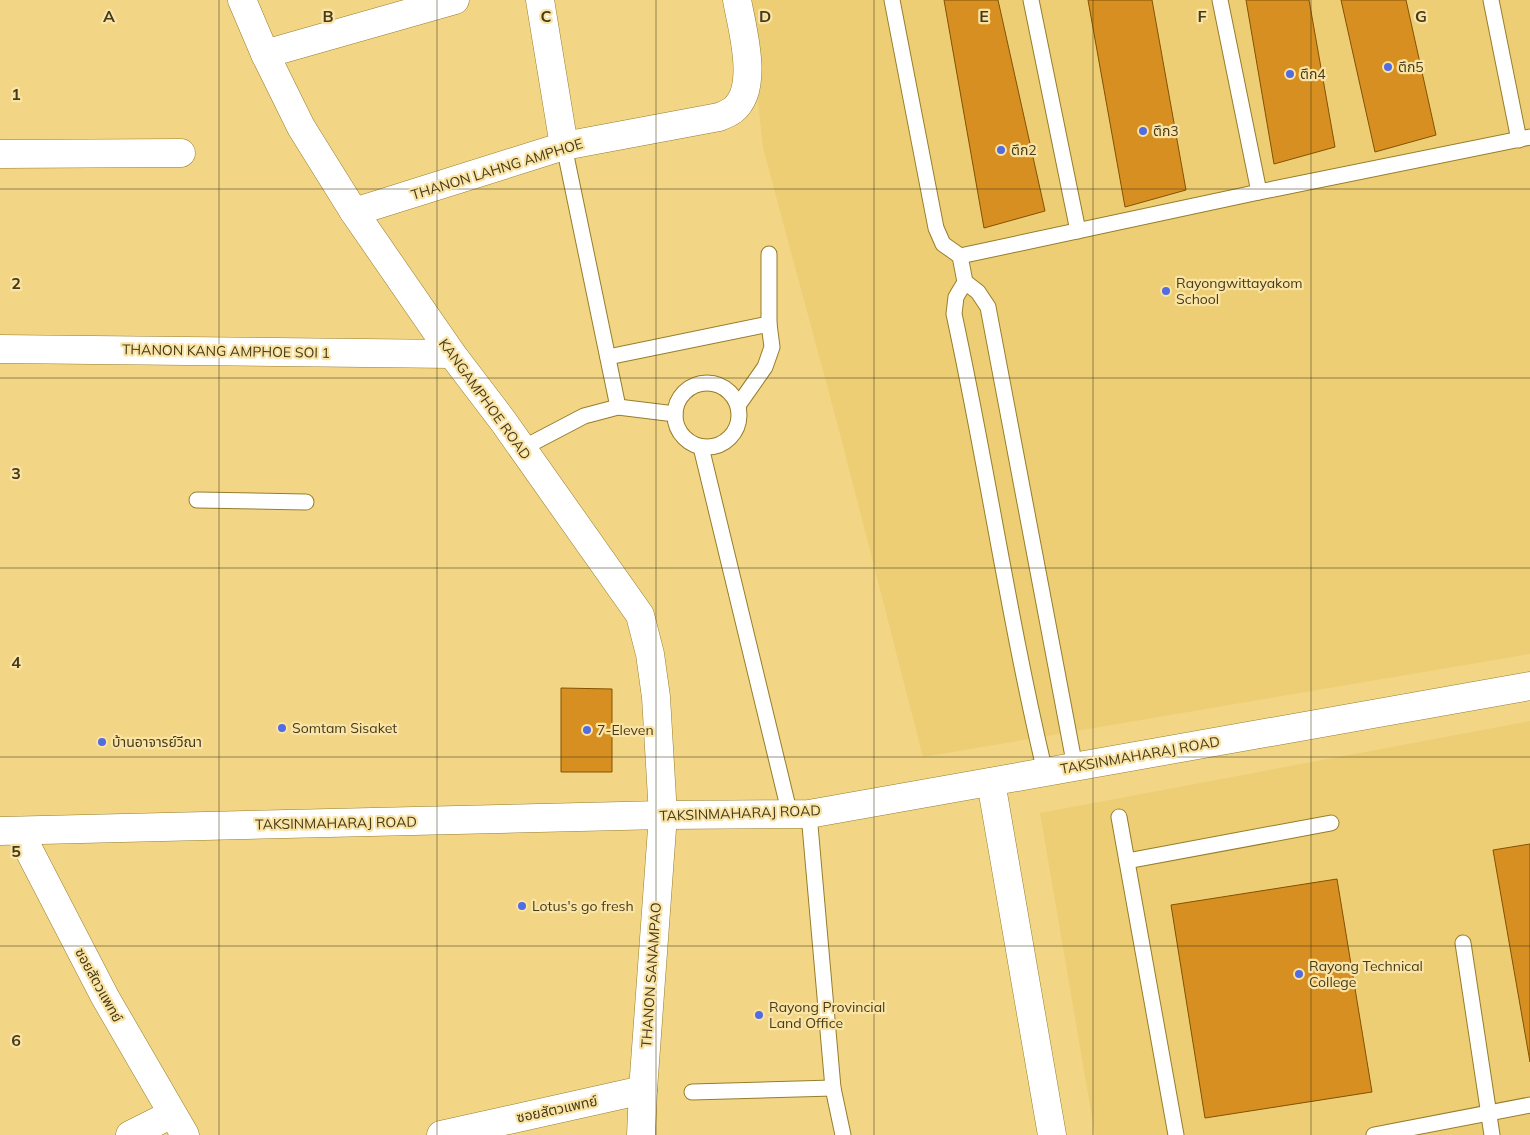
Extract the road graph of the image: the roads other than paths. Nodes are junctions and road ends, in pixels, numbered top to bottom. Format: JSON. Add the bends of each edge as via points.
{"nodes":[{"id":1,"x":242,"y":0,"type":"edge"},
{"id":2,"x":455,"y":0,"type":"edge"},
{"id":3,"x":540,"y":0,"type":"edge"},
{"id":4,"x":738,"y":0,"type":"edge"},
{"id":5,"x":892,"y":0,"type":"edge"},
{"id":6,"x":1031,"y":0,"type":"edge"},
{"id":7,"x":1220,"y":0,"type":"edge"},
{"id":8,"x":1491,"y":0,"type":"edge"},
{"id":9,"x":265,"y":54,"type":"junction"},
{"id":10,"x":1525,"y":138,"type":"edge"},
{"id":11,"x":564,"y":146,"type":"junction"},
{"id":12,"x":181,"y":153,"type":"dead end"},
{"id":13,"x":0,"y":154,"type":"edge"},
{"id":14,"x":1259,"y":192,"type":"junction"},
{"id":15,"x":354,"y":212,"type":"junction"},
{"id":16,"x":1078,"y":231,"type":"junction"},
{"id":17,"x":769,"y":254,"type":"dead end"},
{"id":18,"x":960,"y":256,"type":"junction"},
{"id":19,"x":965,"y":282,"type":"junction"},
{"id":20,"x":769,"y":324,"type":"junction"},
{"id":21,"x":0,"y":348,"type":"edge"},
{"id":22,"x":452,"y":354,"type":"junction"},
{"id":23,"x":608,"y":357,"type":"junction"},
{"id":24,"x":738,"y":404,"type":"junction"},
{"id":25,"x":618,"y":407,"type":"junction"},
{"id":26,"x":675,"y":414,"type":"junction"},
{"id":27,"x":701,"y":447,"type":"junction"},
{"id":28,"x":522,"y":449,"type":"junction"},
{"id":29,"x":197,"y":500,"type":"dead end"},
{"id":30,"x":306,"y":502,"type":"dead end"},
{"id":31,"x":1530,"y":686,"type":"edge"},
{"id":32,"x":1075,"y":766,"type":"junction"},
{"id":33,"x":1045,"y":772,"type":"junction"},
{"id":34,"x":991,"y":782,"type":"junction"},
{"id":35,"x":800,"y":814,"type":"junction"},
{"id":36,"x":663,"y":815,"type":"junction"},
{"id":37,"x":1120,"y":818,"type":"dead end"},
{"id":38,"x":1331,"y":823,"type":"dead end"},
{"id":39,"x":10,"y":831,"type":"edge"},
{"id":40,"x":1127,"y":861,"type":"junction"},
{"id":41,"x":1464,"y":943,"type":"dead end"},
{"id":42,"x":833,"y":1088,"type":"junction"},
{"id":43,"x":643,"y":1090,"type":"junction"},
{"id":44,"x":692,"y":1092,"type":"dead end"},
{"id":45,"x":1530,"y":1105,"type":"edge"},
{"id":46,"x":1489,"y":1112,"type":"junction"},
{"id":47,"x":178,"y":1125,"type":"edge"},
{"id":48,"x":130,"y":1135,"type":"edge"},
{"id":49,"x":441,"y":1135,"type":"edge"},
{"id":50,"x":641,"y":1135,"type":"edge"},
{"id":51,"x":844,"y":1135,"type":"edge"},
{"id":52,"x":1052,"y":1135,"type":"edge"},
{"id":53,"x":1176,"y":1135,"type":"edge"},
{"id":54,"x":1374,"y":1135,"type":"edge"},
{"id":55,"x":1492,"y":1135,"type":"edge"}],
"edges":[{"from":1,"to":9,"type":"street","name":"KANGAMPHOE ROAD"},
{"from":2,"to":9,"type":"street"},
{"from":3,"to":11,"type":"street"},
{"from":4,"to":11,"type":"street","name":"THANON LAHNG AMPHOE","via":[[748,73],[745,91],[734,109],[719,117]]},
{"from":5,"to":18,"type":"lane","via":[[936,228],[943,244]]},
{"from":6,"to":16,"type":"lane"},
{"from":7,"to":14,"type":"lane"},
{"from":8,"to":10,"type":"lane"},
{"from":9,"to":15,"type":"street","name":"KANGAMPHOE ROAD","via":[[312,146]]},
{"from":10,"to":14,"type":"lane"},
{"from":11,"to":15,"type":"street","name":"THANON LAHNG AMPHOE"},
{"from":11,"to":23,"type":"lane"},
{"from":12,"to":13,"type":"street"},
{"from":14,"to":16,"type":"lane"},
{"from":15,"to":22,"type":"street","name":"KANGAMPHOE ROAD"},
{"from":16,"to":18,"type":"lane"},
{"from":17,"to":20,"type":"lane"},
{"from":18,"to":19,"type":"lane"},
{"from":19,"to":32,"type":"lane","via":[[978,292],[988,307]]},
{"from":19,"to":33,"type":"lane","via":[[956,297],[954,314],[1026,690]]},
{"from":20,"to":23,"type":"lane"},
{"from":20,"to":24,"type":"lane","via":[[772,347],[765,367]]},
{"from":21,"to":22,"type":"street","name":"THANON KANG AMPHOE SOI 1"},
{"from":22,"to":28,"type":"street","name":"KANGAMPHOE ROAD"},
{"from":23,"to":25,"type":"lane"},
{"from":24,"to":26,"type":"lane","via":[[724,386],[702,382],[683,393]]},
{"from":24,"to":27,"type":"lane","via":[[738,426],[732,436],[713,447]]},
{"from":25,"to":26,"type":"lane"},
{"from":25,"to":28,"type":"lane","via":[[584,416]]},
{"from":26,"to":27,"type":"lane","via":[[676,425],[682,435]]},
{"from":27,"to":35,"type":"lane"},
{"from":28,"to":36,"type":"street","name":"KANGAMPHOE ROAD","via":[[640,615],[656,697]]},
{"from":29,"to":30,"type":"lane"},
{"from":31,"to":32,"type":"street","name":"TAKSINMAHARAJ ROAD"},
{"from":32,"to":33,"type":"street","name":"TAKSINMAHARAJ ROAD"},
{"from":33,"to":34,"type":"street","name":"TAKSINMAHARAJ ROAD"},
{"from":34,"to":35,"type":"street","name":"TAKSINMAHARAJ ROAD"},
{"from":34,"to":52,"type":"street"},
{"from":35,"to":36,"type":"street","name":"TAKSINMAHARAJ ROAD"},
{"from":35,"to":42,"type":"lane"},
{"from":36,"to":39,"type":"street","name":"TAKSINMAHARAJ ROAD"},
{"from":36,"to":43,"type":"street","name":"THANON SANAMPAO"},
{"from":37,"to":40,"type":"lane"},
{"from":38,"to":40,"type":"lane"},
{"from":39,"to":47,"type":"street","name":"ซอยสัตวแพทย์"},
{"from":40,"to":53,"type":"lane"},
{"from":41,"to":46,"type":"lane"},
{"from":42,"to":44,"type":"lane"},
{"from":42,"to":51,"type":"lane"},
{"from":43,"to":49,"type":"street","name":"ซอยสัตวแพทย์"},
{"from":43,"to":50,"type":"street","name":"THANON SANAMPAO"},
{"from":45,"to":46,"type":"lane"},
{"from":46,"to":54,"type":"lane"},
{"from":46,"to":55,"type":"lane"},
{"from":47,"to":48,"type":"street"}]}
